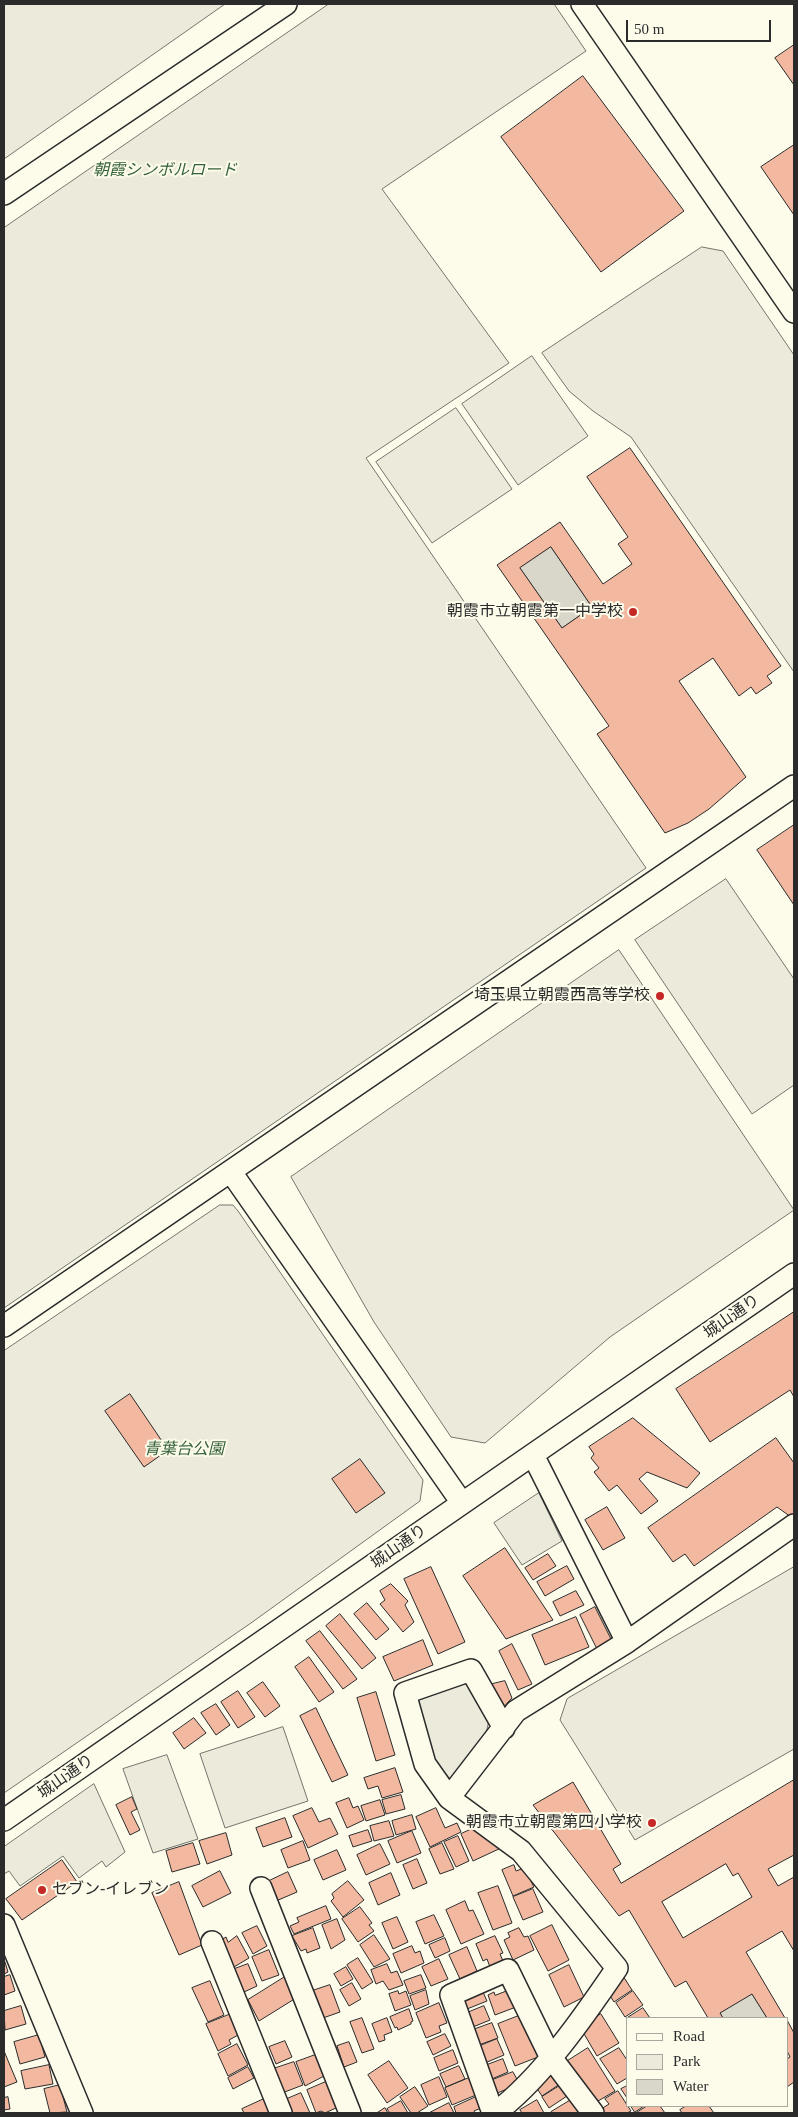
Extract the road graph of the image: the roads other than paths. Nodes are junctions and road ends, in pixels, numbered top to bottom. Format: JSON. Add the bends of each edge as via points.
{"nodes":[{"id":1,"x":286,"y":4,"type":"edge"},
{"id":2,"x":582,"y":4,"type":"edge"},
{"id":3,"x":4,"y":194,"type":"edge"},
{"id":4,"x":794,"y":312,"type":"edge"},
{"id":5,"x":794,"y":786,"type":"edge"},
{"id":6,"x":231,"y":1172,"type":"junction"},
{"id":7,"x":794,"y":1274,"type":"edge"},
{"id":8,"x":4,"y":1326,"type":"edge"},
{"id":9,"x":533,"y":1454,"type":"junction"},
{"id":10,"x":462,"y":1503,"type":"junction"},
{"id":11,"x":794,"y":1525,"type":"edge"},
{"id":12,"x":627,"y":1642,"type":"junction"},
{"id":13,"x":504,"y":1728,"type":"junction"},
{"id":14,"x":449,"y":1798,"type":"junction"},
{"id":15,"x":4,"y":1820,"type":"edge"},
{"id":16,"x":261,"y":1888,"type":"dead end"},
{"id":17,"x":4,"y":1925,"type":"edge"},
{"id":18,"x":212,"y":1942,"type":"dead end"},
{"id":19,"x":550,"y":2056,"type":"junction"},
{"id":20,"x":82,"y":2113,"type":"edge"},
{"id":21,"x":281,"y":2113,"type":"edge"},
{"id":22,"x":350,"y":2113,"type":"edge"},
{"id":23,"x":494,"y":2113,"type":"edge"},
{"id":24,"x":593,"y":2113,"type":"edge"}],
"edges":[{"from":1,"to":3,"type":"street"},
{"from":2,"to":4,"type":"street"},
{"from":5,"to":6,"type":"street"},
{"from":6,"to":8,"type":"street"},
{"from":6,"to":10,"type":"street"},
{"from":7,"to":9,"type":"street","name":"城山通り"},
{"from":9,"to":10,"type":"street","name":"城山通り"},
{"from":9,"to":12,"type":"street"},
{"from":10,"to":15,"type":"street","name":"城山通り"},
{"from":11,"to":12,"type":"street"},
{"from":12,"to":13,"type":"street","via":[[516,1711]]},
{"from":13,"to":14,"type":"street"},
{"from":13,"to":14,"type":"street","via":[[471,1670],[405,1693],[426,1764]]},
{"from":14,"to":19,"type":"street","via":[[521,1851],[618,1968]]},
{"from":16,"to":22,"type":"street"},
{"from":17,"to":20,"type":"street"},
{"from":18,"to":21,"type":"street"},
{"from":19,"to":23,"type":"street","via":[[518,2093]]},
{"from":19,"to":23,"type":"street","via":[[508,1970],[451,1995]]},
{"from":19,"to":24,"type":"street"}]}
